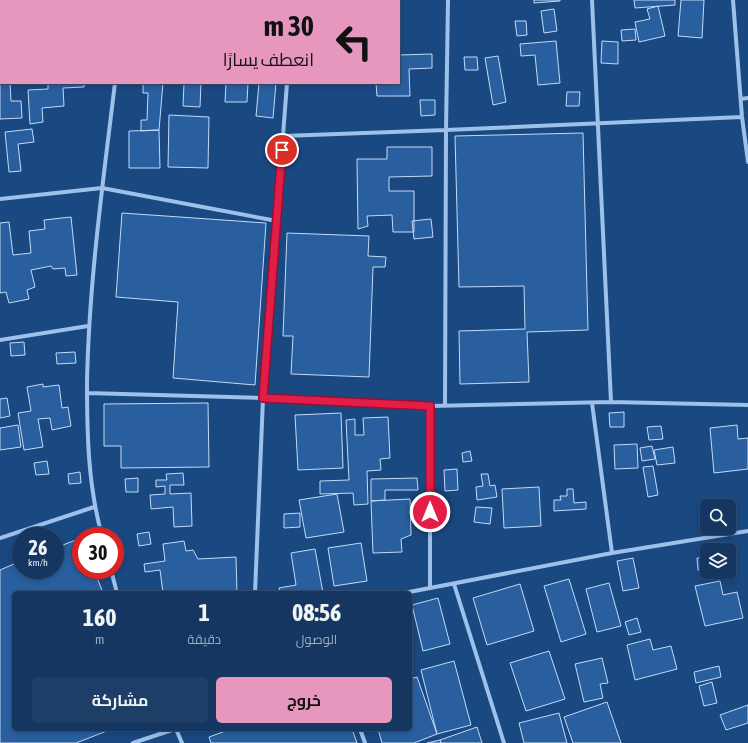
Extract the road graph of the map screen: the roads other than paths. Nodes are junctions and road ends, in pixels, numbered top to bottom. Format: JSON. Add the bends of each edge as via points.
{"nodes":[{"id":1,"x":448,"y":0,"type":"edge"},
{"id":2,"x":592,"y":0,"type":"edge"},
{"id":3,"x":733,"y":0,"type":"edge"},
{"id":4,"x":116,"y":84,"type":"edge"},
{"id":5,"x":287,"y":84,"type":"edge"},
{"id":6,"x":748,"y":98,"type":"edge"},
{"id":7,"x":741,"y":99,"type":"junction"},
{"id":8,"x":742,"y":117,"type":"junction"},
{"id":9,"x":598,"y":123,"type":"junction"},
{"id":10,"x":446,"y":130,"type":"junction"},
{"id":11,"x":283,"y":136,"type":"junction"},
{"id":12,"x":748,"y":162,"type":"edge"},
{"id":13,"x":102,"y":188,"type":"junction"},
{"id":14,"x":0,"y":199,"type":"edge"},
{"id":15,"x":277,"y":221,"type":"junction"},
{"id":16,"x":88,"y":326,"type":"junction"},
{"id":17,"x":0,"y":340,"type":"edge"},
{"id":18,"x":87,"y":394,"type":"junction"},
{"id":19,"x":263,"y":398,"type":"junction"},
{"id":20,"x":611,"y":402,"type":"junction"},
{"id":21,"x":592,"y":403,"type":"junction"},
{"id":22,"x":445,"y":405,"type":"junction"},
{"id":23,"x":748,"y":405,"type":"edge"},
{"id":24,"x":430,"y":406,"type":"junction"},
{"id":25,"x":94,"y":507,"type":"junction"},
{"id":26,"x":100,"y":527,"type":"edge"},
{"id":27,"x":748,"y":531,"type":"edge"},
{"id":28,"x":0,"y":538,"type":"edge"},
{"id":29,"x":612,"y":553,"type":"junction"},
{"id":30,"x":113,"y":579,"type":"edge"},
{"id":31,"x":454,"y":584,"type":"junction"},
{"id":32,"x":430,"y":588,"type":"junction"},
{"id":33,"x":116,"y":591,"type":"edge"},
{"id":34,"x":255,"y":591,"type":"edge"},
{"id":35,"x":412,"y":591,"type":"edge"},
{"id":36,"x":169,"y":731,"type":"edge"},
{"id":37,"x":176,"y":731,"type":"edge"},
{"id":38,"x":361,"y":731,"type":"edge"},
{"id":39,"x":133,"y":743,"type":"edge"},
{"id":40,"x":182,"y":743,"type":"edge"},
{"id":41,"x":365,"y":743,"type":"edge"},
{"id":42,"x":504,"y":743,"type":"edge"}],
"edges":[{"from":1,"to":10,"type":"street"},
{"from":2,"to":9,"type":"street"},
{"from":3,"to":7,"type":"street"},
{"from":4,"to":13,"type":"street"},
{"from":5,"to":11,"type":"street"},
{"from":6,"to":7,"type":"street"},
{"from":7,"to":8,"type":"street"},
{"from":8,"to":9,"type":"street"},
{"from":8,"to":12,"type":"street"},
{"from":9,"to":10,"type":"street"},
{"from":9,"to":20,"type":"street"},
{"from":10,"to":11,"type":"street"},
{"from":10,"to":22,"type":"street"},
{"from":11,"to":15,"type":"street"},
{"from":13,"to":14,"type":"street"},
{"from":13,"to":15,"type":"street"},
{"from":13,"to":16,"type":"street"},
{"from":15,"to":19,"type":"street"},
{"from":16,"to":17,"type":"street"},
{"from":16,"to":18,"type":"street"},
{"from":18,"to":19,"type":"street"},
{"from":18,"to":25,"type":"street","via":[[87,447]]},
{"from":19,"to":24,"type":"street"},
{"from":19,"to":34,"type":"street"},
{"from":20,"to":21,"type":"street"},
{"from":20,"to":23,"type":"street"},
{"from":21,"to":22,"type":"street"},
{"from":21,"to":29,"type":"street"},
{"from":22,"to":24,"type":"street"},
{"from":24,"to":32,"type":"street"},
{"from":25,"to":26,"type":"street"},
{"from":25,"to":28,"type":"street"},
{"from":27,"to":29,"type":"street"},
{"from":29,"to":31,"type":"street"},
{"from":30,"to":33,"type":"street"},
{"from":31,"to":32,"type":"street"},
{"from":31,"to":42,"type":"street"},
{"from":32,"to":35,"type":"street"},
{"from":36,"to":39,"type":"street"},
{"from":37,"to":40,"type":"street"},
{"from":38,"to":41,"type":"street"}]}
